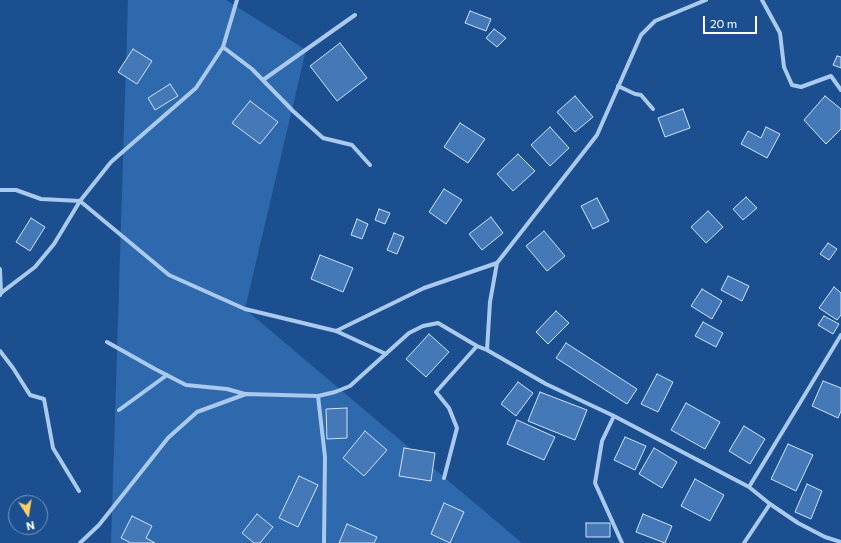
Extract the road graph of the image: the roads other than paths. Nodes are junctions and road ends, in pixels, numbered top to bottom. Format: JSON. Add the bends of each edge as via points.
{"nodes":[{"id":1,"x":237,"y":0,"type":"edge"},
{"id":2,"x":706,"y":0,"type":"edge"},
{"id":3,"x":762,"y":0,"type":"edge"},
{"id":4,"x":355,"y":15,"type":"dead end"},
{"id":5,"x":223,"y":47,"type":"junction"},
{"id":6,"x":264,"y":80,"type":"junction"},
{"id":7,"x":618,"y":86,"type":"junction"},
{"id":8,"x":841,"y":90,"type":"edge"},
{"id":9,"x":653,"y":110,"type":"dead end"},
{"id":10,"x":370,"y":165,"type":"dead end"},
{"id":11,"x":0,"y":190,"type":"edge"},
{"id":12,"x":80,"y":202,"type":"junction"},
{"id":13,"x":497,"y":263,"type":"junction"},
{"id":14,"x":0,"y":269,"type":"edge"},
{"id":15,"x":0,"y":280,"type":"edge"},
{"id":16,"x":0,"y":294,"type":"edge"},
{"id":17,"x":336,"y":331,"type":"junction"},
{"id":18,"x":841,"y":335,"type":"edge"},
{"id":19,"x":107,"y":342,"type":"dead end"},
{"id":20,"x":477,"y":346,"type":"junction"},
{"id":21,"x":487,"y":350,"type":"junction"},
{"id":22,"x":0,"y":351,"type":"edge"},
{"id":23,"x":386,"y":354,"type":"junction"},
{"id":24,"x":167,"y":375,"type":"junction"},
{"id":25,"x":246,"y":394,"type":"junction"},
{"id":26,"x":318,"y":396,"type":"junction"},
{"id":27,"x":119,"y":410,"type":"dead end"},
{"id":28,"x":614,"y":416,"type":"junction"},
{"id":29,"x":444,"y":478,"type":"dead end"},
{"id":30,"x":749,"y":487,"type":"junction"},
{"id":31,"x":79,"y":491,"type":"dead end"},
{"id":32,"x":770,"y":504,"type":"junction"},
{"id":33,"x":841,"y":542,"type":"edge"},
{"id":34,"x":80,"y":543,"type":"edge"},
{"id":35,"x":324,"y":543,"type":"edge"},
{"id":36,"x":622,"y":543,"type":"edge"},
{"id":37,"x":744,"y":543,"type":"edge"}],
"edges":[{"from":1,"to":5,"type":"street"},
{"from":2,"to":7,"type":"street","via":[[655,21],[641,35]]},
{"from":3,"to":8,"type":"street","via":[[780,32],[784,67],[792,85],[801,87],[832,76]]},
{"from":4,"to":6,"type":"street"},
{"from":5,"to":6,"type":"street"},
{"from":5,"to":12,"type":"street","via":[[196,88],[111,162]]},
{"from":6,"to":10,"type":"street","via":[[293,111],[324,138],[352,145]]},
{"from":7,"to":9,"type":"street","via":[[641,95]]},
{"from":7,"to":13,"type":"street","via":[[597,135]]},
{"from":11,"to":12,"type":"street","via":[[16,190],[41,199]]},
{"from":12,"to":16,"type":"street","via":[[54,244],[35,267]]},
{"from":12,"to":17,"type":"street","via":[[169,275],[245,309]]},
{"from":13,"to":17,"type":"street","via":[[424,288]]},
{"from":13,"to":21,"type":"street","via":[[490,302]]},
{"from":14,"to":15,"type":"street"},
{"from":15,"to":16,"type":"street"},
{"from":17,"to":23,"type":"street"},
{"from":18,"to":30,"type":"street"},
{"from":19,"to":24,"type":"street"},
{"from":20,"to":21,"type":"street"},
{"from":20,"to":23,"type":"street","via":[[438,323],[408,333]]},
{"from":20,"to":29,"type":"street","via":[[436,392],[449,408],[457,428]]},
{"from":21,"to":28,"type":"street","via":[[546,384]]},
{"from":22,"to":31,"type":"street","via":[[30,395],[44,399],[53,448]]},
{"from":23,"to":26,"type":"street","via":[[350,386]]},
{"from":24,"to":25,"type":"street","via":[[186,385],[227,388]]},
{"from":24,"to":27,"type":"street"},
{"from":25,"to":26,"type":"street"},
{"from":25,"to":34,"type":"street","via":[[197,412],[168,438],[99,525]]},
{"from":26,"to":35,"type":"street","via":[[326,457]]},
{"from":28,"to":30,"type":"street"},
{"from":28,"to":36,"type":"street","via":[[602,441],[595,483]]},
{"from":30,"to":32,"type":"street"},
{"from":32,"to":33,"type":"street","via":[[798,523]]},
{"from":32,"to":37,"type":"street"}]}
